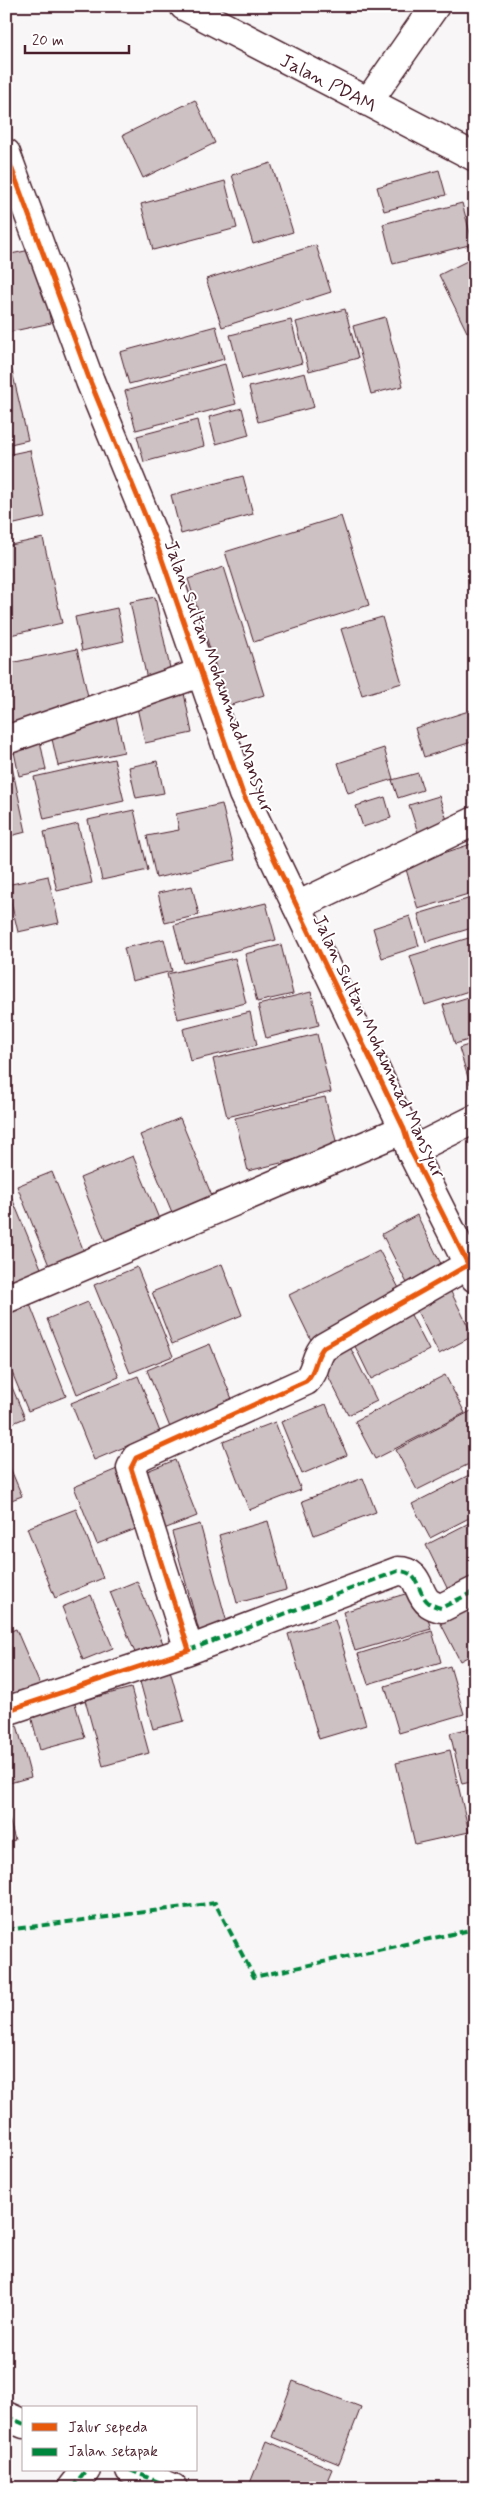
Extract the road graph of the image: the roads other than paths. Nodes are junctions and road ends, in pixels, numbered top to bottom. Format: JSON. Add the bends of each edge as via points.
{"nodes":[{"id":1,"x":184,"y":6,"type":"edge"},
{"id":2,"x":435,"y":6,"type":"edge"},
{"id":3,"x":368,"y":102,"type":"junction"},
{"id":4,"x":6,"y":153,"type":"edge"},
{"id":5,"x":475,"y":157,"type":"edge"},
{"id":6,"x":202,"y":679,"type":"junction"},
{"id":7,"x":6,"y":740,"type":"edge"},
{"id":8,"x":475,"y":821,"type":"edge"},
{"id":9,"x":298,"y":906,"type":"junction"},
{"id":10,"x":475,"y":1119,"type":"edge"},
{"id":11,"x":408,"y":1140,"type":"junction"},
{"id":12,"x":471,"y":1271,"type":"edge"},
{"id":13,"x":6,"y":1300,"type":"edge"},
{"id":14,"x":475,"y":1591,"type":"edge"},
{"id":15,"x":189,"y":1650,"type":"junction"},
{"id":16,"x":6,"y":1711,"type":"edge"},
{"id":17,"x":6,"y":2416,"type":"edge"},
{"id":18,"x":22,"y":2423,"type":"edge"},
{"id":19,"x":84,"y":2472,"type":"edge"},
{"id":20,"x":135,"y":2472,"type":"edge"},
{"id":21,"x":72,"y":2488,"type":"edge"},
{"id":22,"x":173,"y":2488,"type":"edge"}],
"edges":[{"from":1,"to":3,"type":"street","name":"Jalan PDAM"},
{"from":2,"to":3,"type":"street"},
{"from":3,"to":5,"type":"street","name":"Jalan PDAM"},
{"from":4,"to":6,"type":"street","name":"Jalan Sultan Mohammad Mansyur","via":[[90,381],[156,542]]},
{"from":6,"to":7,"type":"street"},
{"from":6,"to":9,"type":"street","name":"Jalan Sultan Mohammad Mansyur","via":[[243,794]]},
{"from":8,"to":9,"type":"street"},
{"from":9,"to":11,"type":"street","name":"Jalan Sultan Mohammad Mansyur"},
{"from":10,"to":11,"type":"street"},
{"from":11,"to":12,"type":"street","name":"Jalan Sultan Mohammad Mansyur"},
{"from":11,"to":13,"type":"street"},
{"from":12,"to":15,"type":"street","via":[[324,1347],[319,1352],[313,1375],[306,1381],[131,1463]]},
{"from":14,"to":15,"type":"street","via":[[440,1608],[429,1603],[414,1577],[407,1571],[398,1571]]},
{"from":15,"to":16,"type":"street"},
{"from":17,"to":18,"type":"street"},
{"from":19,"to":21,"type":"street"},
{"from":20,"to":22,"type":"street"}]}
